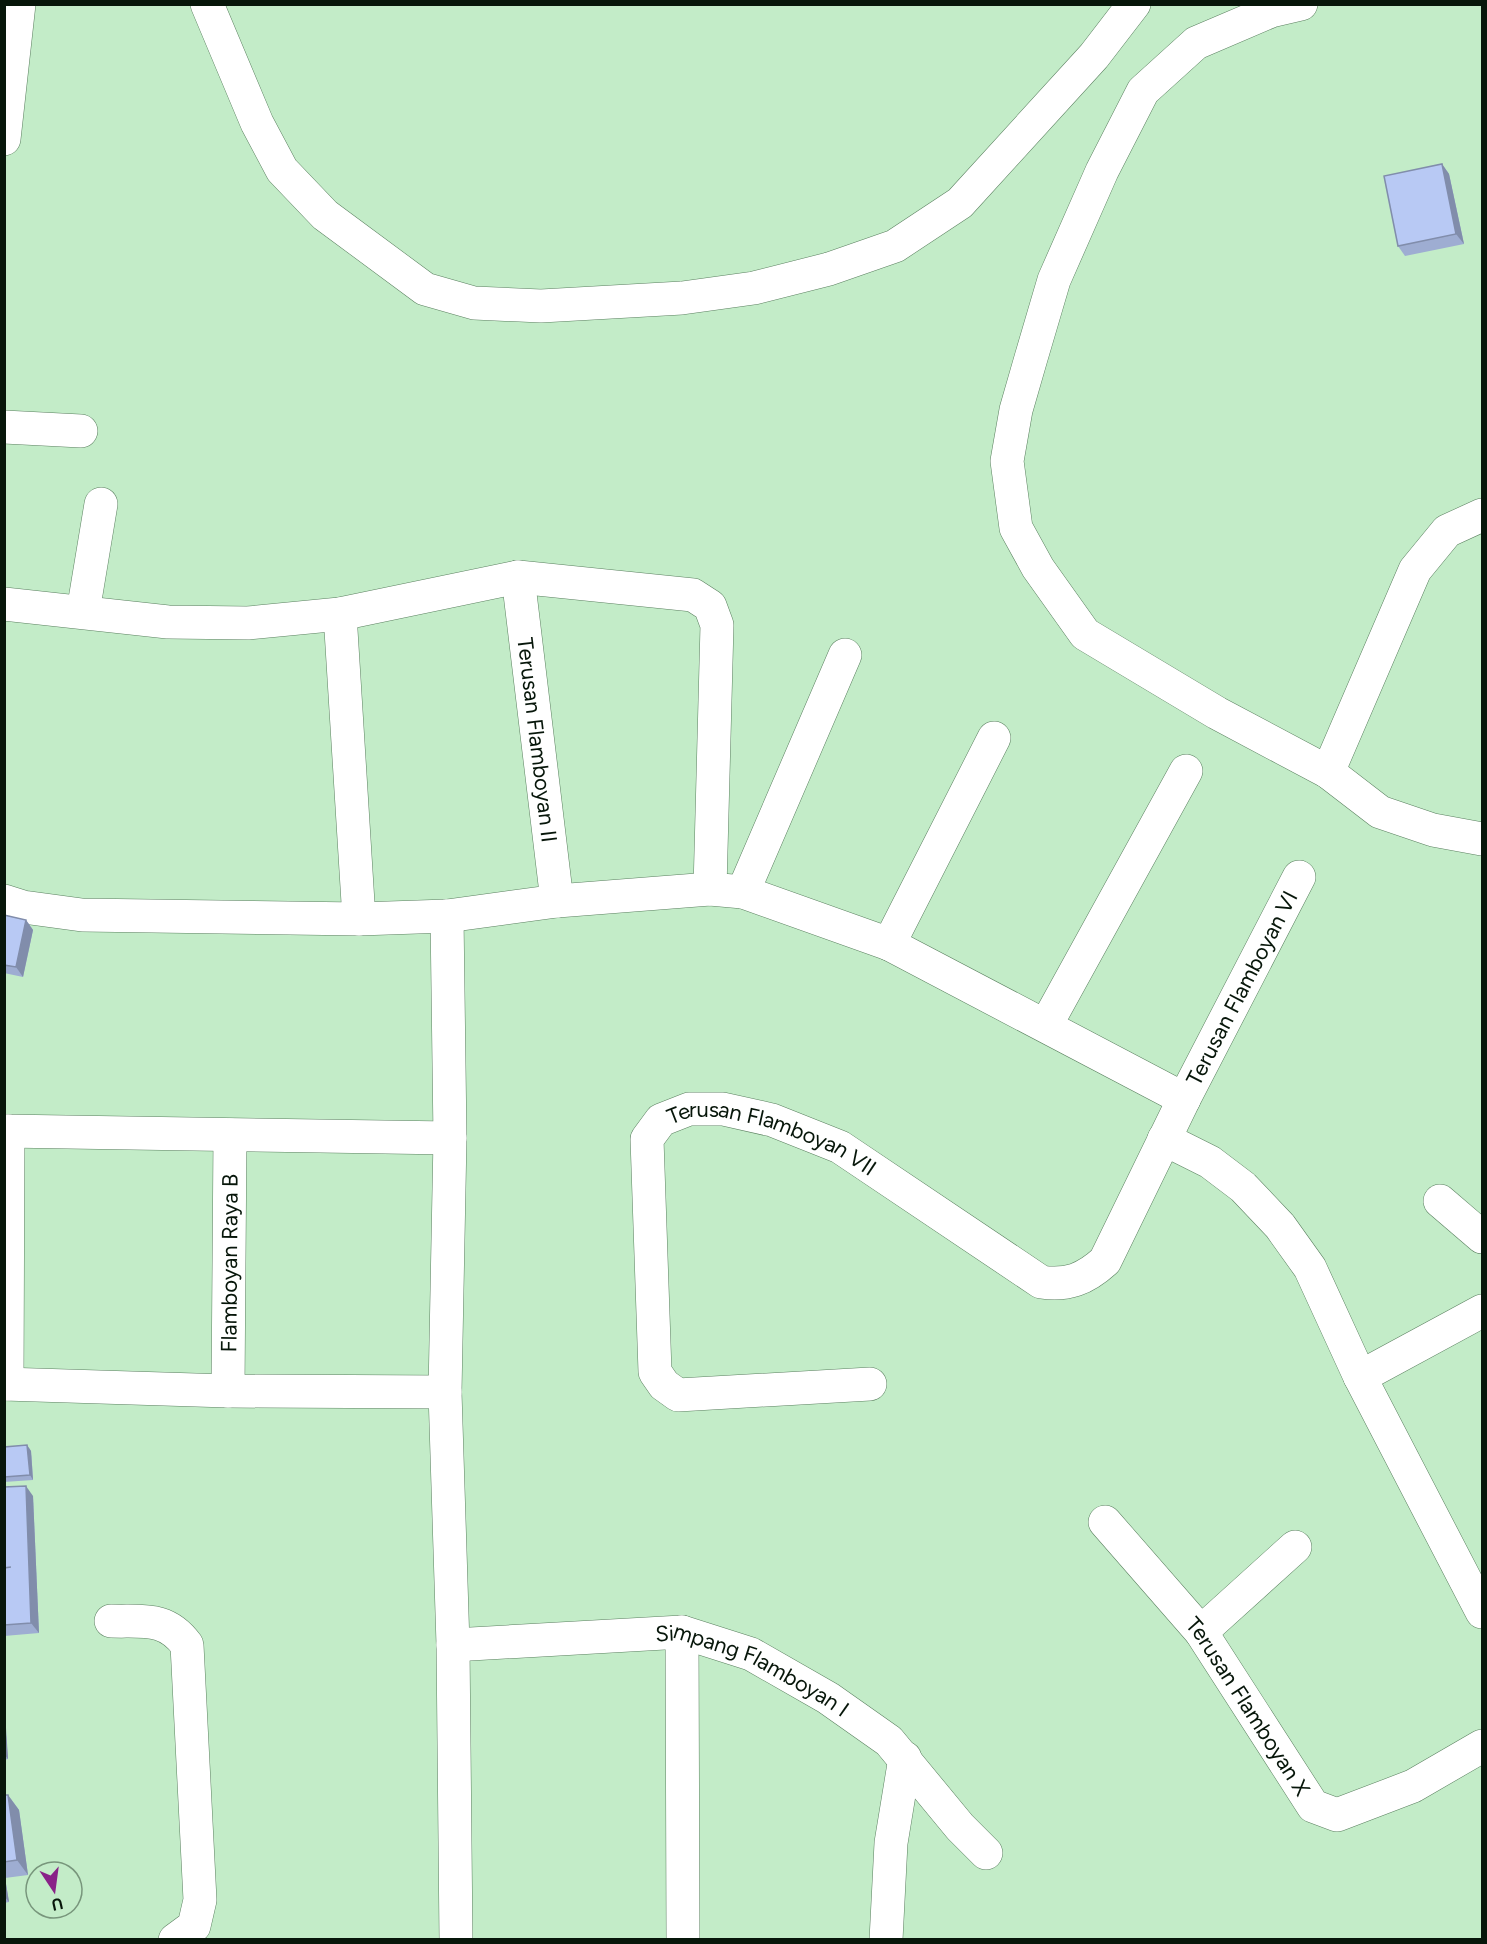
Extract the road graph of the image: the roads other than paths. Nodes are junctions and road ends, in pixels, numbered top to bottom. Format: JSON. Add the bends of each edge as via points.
{"nodes":[{"id":1,"x":19,"y":4,"type":"edge"},
{"id":2,"x":207,"y":4,"type":"edge"},
{"id":3,"x":1134,"y":4,"type":"edge"},
{"id":4,"x":1301,"y":4,"type":"edge"},
{"id":5,"x":4,"y":139,"type":"edge"},
{"id":6,"x":4,"y":427,"type":"edge"},
{"id":7,"x":81,"y":431,"type":"dead end"},
{"id":8,"x":101,"y":504,"type":"dead end"},
{"id":9,"x":1482,"y":515,"type":"edge"},
{"id":10,"x":518,"y":577,"type":"junction"},
{"id":11,"x":4,"y":604,"type":"edge"},
{"id":12,"x":83,"y":612,"type":"junction"},
{"id":13,"x":340,"y":614,"type":"junction"},
{"id":14,"x":845,"y":655,"type":"dead end"},
{"id":15,"x":994,"y":738,"type":"dead end"},
{"id":16,"x":1186,"y":771,"type":"dead end"},
{"id":17,"x":1328,"y":772,"type":"junction"},
{"id":18,"x":1482,"y":839,"type":"edge"},
{"id":19,"x":1299,"y":877,"type":"dead end"},
{"id":20,"x":710,"y":889,"type":"junction"},
{"id":21,"x":743,"y":892,"type":"junction"},
{"id":22,"x":556,"y":900,"type":"junction"},
{"id":23,"x":4,"y":901,"type":"edge"},
{"id":24,"x":447,"y":916,"type":"junction"},
{"id":25,"x":359,"y":919,"type":"junction"},
{"id":26,"x":889,"y":944,"type":"junction"},
{"id":27,"x":1046,"y":1025,"type":"junction"},
{"id":28,"x":1184,"y":1099,"type":"junction"},
{"id":29,"x":6,"y":1131,"type":"edge"},
{"id":30,"x":230,"y":1135,"type":"junction"},
{"id":31,"x":450,"y":1138,"type":"junction"},
{"id":32,"x":1164,"y":1139,"type":"junction"},
{"id":33,"x":1440,"y":1201,"type":"dead end"},
{"id":34,"x":1482,"y":1237,"type":"edge"},
{"id":35,"x":1482,"y":1311,"type":"edge"},
{"id":36,"x":1360,"y":1377,"type":"junction"},
{"id":37,"x":5,"y":1384,"type":"edge"},
{"id":38,"x":870,"y":1384,"type":"dead end"},
{"id":39,"x":228,"y":1391,"type":"junction"},
{"id":40,"x":445,"y":1392,"type":"junction"},
{"id":41,"x":1105,"y":1522,"type":"dead end"},
{"id":42,"x":1295,"y":1546,"type":"dead end"},
{"id":43,"x":1482,"y":1612,"type":"edge"},
{"id":44,"x":111,"y":1621,"type":"dead end"},
{"id":45,"x":682,"y":1632,"type":"junction"},
{"id":46,"x":1201,"y":1632,"type":"junction"},
{"id":47,"x":453,"y":1645,"type":"junction"},
{"id":48,"x":1482,"y":1746,"type":"edge"},
{"id":49,"x":904,"y":1758,"type":"junction"},
{"id":50,"x":986,"y":1853,"type":"dead end"},
{"id":51,"x":175,"y":1940,"type":"edge"},
{"id":52,"x":456,"y":1940,"type":"edge"},
{"id":53,"x":683,"y":1940,"type":"edge"},
{"id":54,"x":886,"y":1940,"type":"edge"}],
"edges":[{"from":1,"to":5,"type":"street"},
{"from":2,"to":3,"type":"street","via":[[244,95],[282,170],[325,215],[424,289],[474,303],[541,306],[682,298],[754,288],[829,269],[895,246],[960,203],[1086,64]]},
{"from":4,"to":17,"type":"street","via":[[1271,11],[1196,43],[1143,91],[1053,280],[1016,410],[1007,461],[1016,528],[1038,568],[1085,634],[1216,713]]},
{"from":6,"to":7,"type":"street"},
{"from":8,"to":12,"type":"street"},
{"from":9,"to":17,"type":"street","via":[[1447,531],[1415,570]]},
{"from":10,"to":13,"type":"street"},
{"from":10,"to":20,"type":"street","via":[[693,595],[710,606],[717,626]]},
{"from":10,"to":22,"type":"street","name":"Terusan Flamboyan II"},
{"from":11,"to":12,"type":"street"},
{"from":12,"to":13,"type":"street","via":[[168,622],[248,623]]},
{"from":13,"to":25,"type":"street"},
{"from":14,"to":21,"type":"street"},
{"from":15,"to":26,"type":"street"},
{"from":16,"to":27,"type":"street"},
{"from":17,"to":18,"type":"street","via":[[1380,812],[1433,830]]},
{"from":19,"to":28,"type":"street","name":"Terusan Flamboyan VI"},
{"from":20,"to":21,"type":"street"},
{"from":20,"to":22,"type":"street"},
{"from":21,"to":26,"type":"street"},
{"from":22,"to":24,"type":"street"},
{"from":23,"to":25,"type":"street","via":[[82,915]]},
{"from":24,"to":25,"type":"street"},
{"from":24,"to":31,"type":"street"},
{"from":26,"to":27,"type":"street"},
{"from":27,"to":28,"type":"street"},
{"from":28,"to":32,"type":"street","name":"Terusan Flamboyan VII"},
{"from":29,"to":30,"type":"street"},
{"from":29,"to":37,"type":"street"},
{"from":30,"to":31,"type":"street"},
{"from":30,"to":39,"type":"street","name":"Flamboyan Raya B"},
{"from":31,"to":40,"type":"street"},
{"from":32,"to":36,"type":"street","via":[[1209,1162],[1243,1186],[1280,1226],[1310,1268]]},
{"from":32,"to":38,"type":"street","name":"Terusan Flamboyan VII","via":[[1105,1261],[1084,1277],[1060,1284],[1041,1282],[840,1148],[772,1120],[723,1109],[689,1109],[661,1120],[647,1139],[655,1372],[664,1385],[678,1395]]},
{"from":33,"to":34,"type":"street"},
{"from":35,"to":36,"type":"street"},
{"from":36,"to":43,"type":"street"},
{"from":37,"to":39,"type":"street"},
{"from":39,"to":40,"type":"street"},
{"from":40,"to":47,"type":"street"},
{"from":41,"to":46,"type":"street","name":"Terusan Flamboyan X"},
{"from":42,"to":46,"type":"street"},
{"from":44,"to":51,"type":"street","via":[[165,1624],[187,1645],[200,1900],[194,1926]]},
{"from":45,"to":47,"type":"street","name":"Simpang Flamboyan I"},
{"from":45,"to":49,"type":"street","name":"Simpang Flamboyan I","via":[[752,1654],[828,1698],[889,1741]]},
{"from":45,"to":53,"type":"street"},
{"from":46,"to":48,"type":"street","name":"Terusan Flamboyan X","via":[[1313,1806],[1337,1815],[1413,1786]]},
{"from":47,"to":52,"type":"street"},
{"from":49,"to":50,"type":"street","name":"Simpang Flamboyan I"},
{"from":49,"to":54,"type":"street","via":[[891,1842]]}]}
